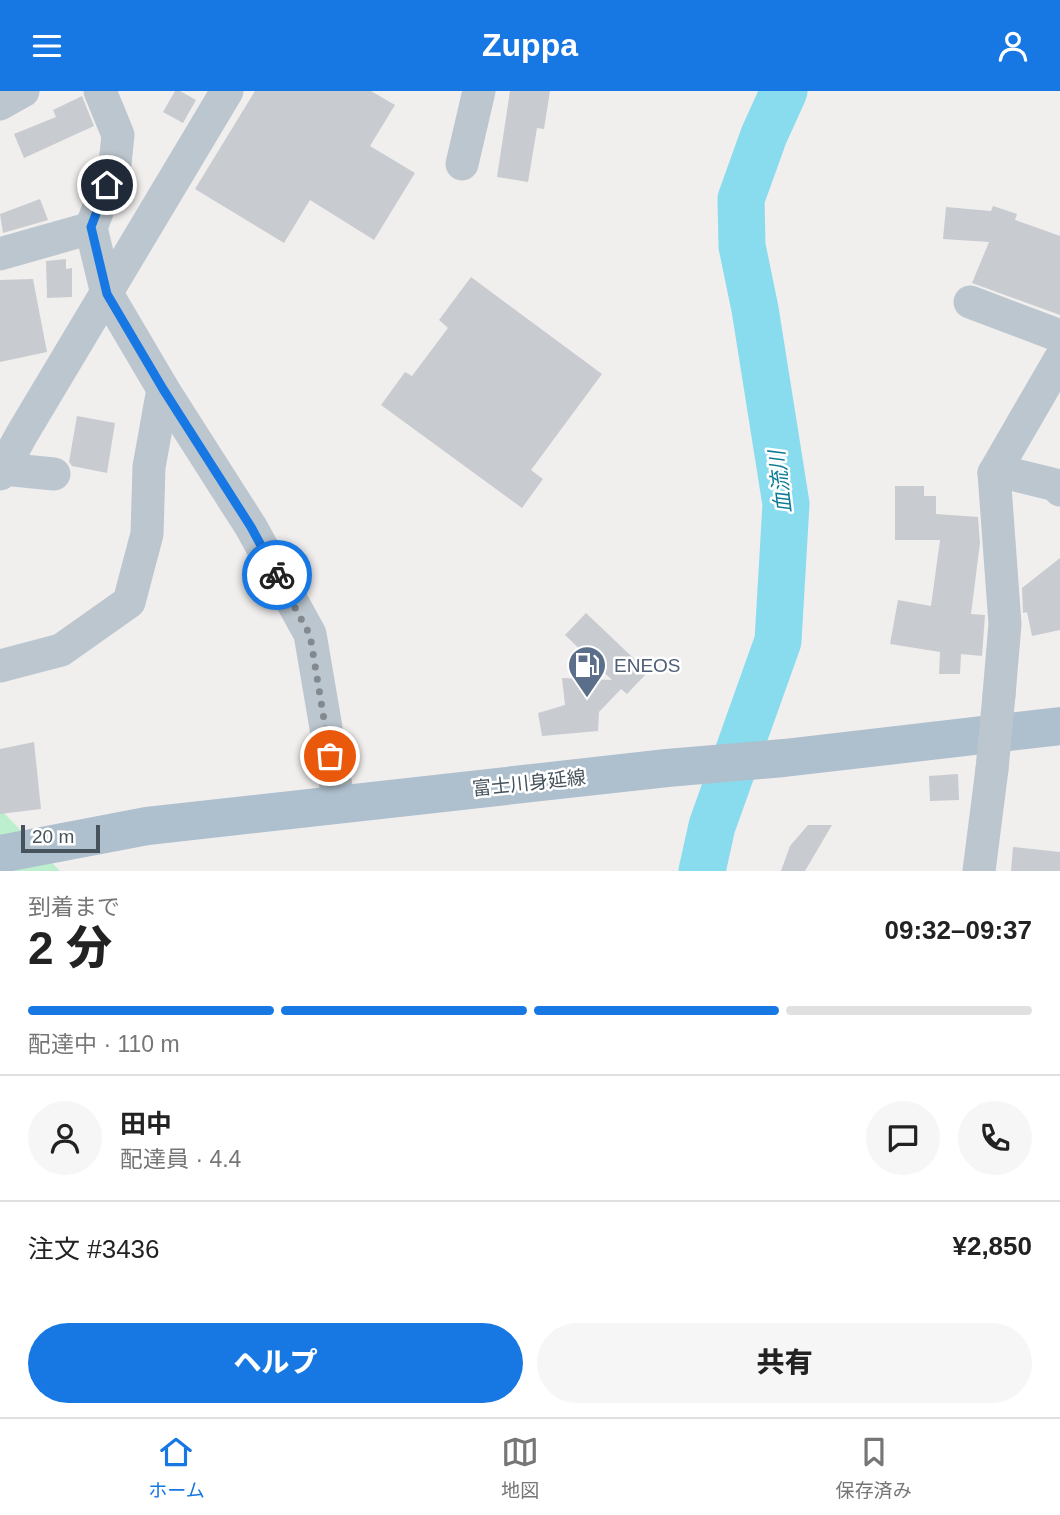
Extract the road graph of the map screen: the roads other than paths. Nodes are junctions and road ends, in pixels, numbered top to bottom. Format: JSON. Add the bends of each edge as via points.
{"nodes":[{"id":1,"x":23,"y":91,"type":"edge"},
{"id":2,"x":100,"y":91,"type":"edge"},
{"id":3,"x":227,"y":91,"type":"edge"},
{"id":4,"x":479,"y":91,"type":"edge"},
{"id":5,"x":0,"y":104,"type":"edge"},
{"id":6,"x":462,"y":164,"type":"dead end"},
{"id":7,"x":91,"y":227,"type":"junction"},
{"id":8,"x":0,"y":254,"type":"edge"},
{"id":9,"x":107,"y":294,"type":"junction"},
{"id":10,"x":970,"y":302,"type":"dead end"},
{"id":11,"x":1060,"y":337,"type":"edge"},
{"id":12,"x":1060,"y":359,"type":"edge"},
{"id":13,"x":163,"y":389,"type":"junction"},
{"id":14,"x":1,"y":472,"type":"edge"},
{"id":15,"x":994,"y":473,"type":"junction"},
{"id":16,"x":54,"y":474,"type":"dead end"},
{"id":17,"x":1060,"y":490,"type":"edge"},
{"id":18,"x":0,"y":666,"type":"edge"},
{"id":19,"x":1060,"y":726,"type":"edge"},
{"id":20,"x":339,"y":804,"type":"junction"},
{"id":21,"x":0,"y":854,"type":"edge"},
{"id":22,"x":979,"y":871,"type":"edge"}],
"edges":[{"from":1,"to":5,"type":"street"},
{"from":2,"to":7,"type":"street","via":[[118,135],[115,164]]},
{"from":3,"to":9,"type":"street"},
{"from":4,"to":6,"type":"street"},
{"from":7,"to":8,"type":"street"},
{"from":7,"to":9,"type":"street"},
{"from":9,"to":13,"type":"street"},
{"from":9,"to":14,"type":"street"},
{"from":10,"to":11,"type":"street"},
{"from":12,"to":15,"type":"street"},
{"from":13,"to":18,"type":"street","via":[[149,467],[147,534],[128,602],[61,650]]},
{"from":13,"to":20,"type":"street","via":[[251,527],[310,635]]},
{"from":14,"to":16,"type":"street"},
{"from":15,"to":17,"type":"street","via":[[1056,485]]},
{"from":15,"to":22,"type":"street","bridge":true,"via":[[1006,624]]},
{"from":19,"to":20,"type":"main road","name":"富士川身延線"},
{"from":20,"to":21,"type":"main road","name":"富士川身延線","via":[[147,826]]}]}
